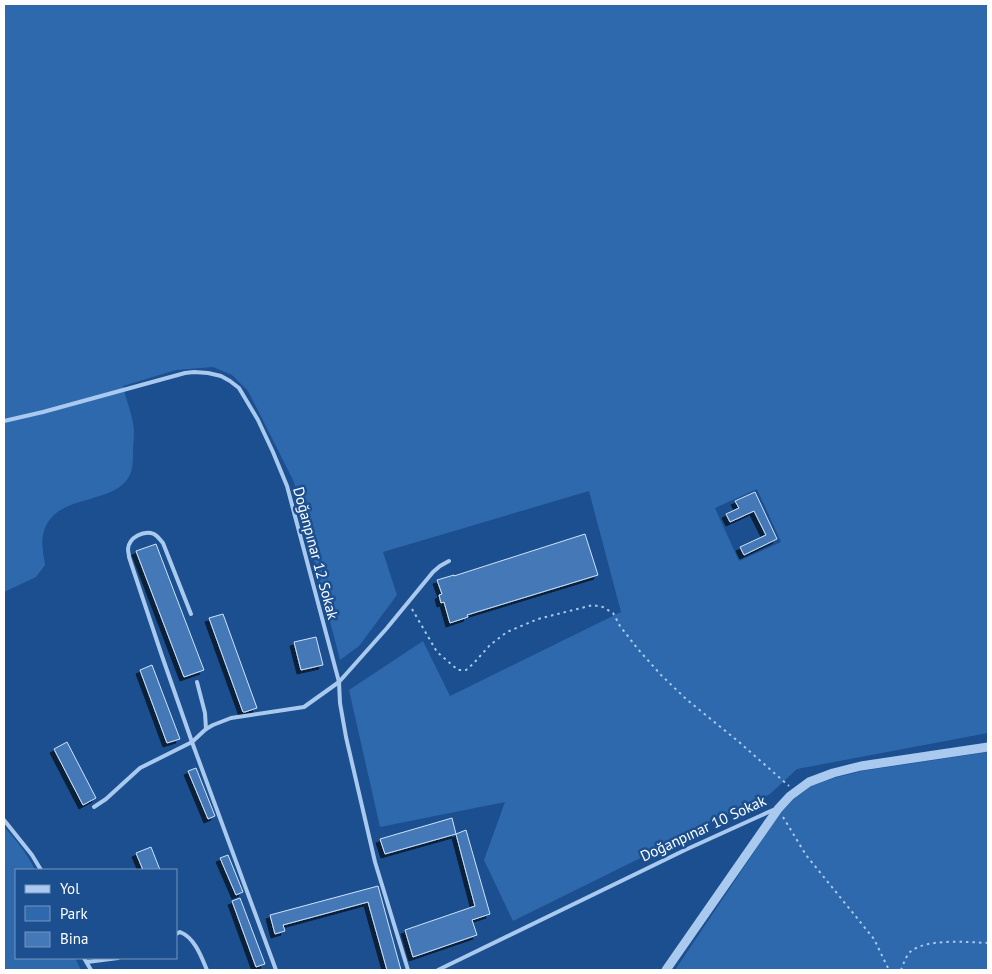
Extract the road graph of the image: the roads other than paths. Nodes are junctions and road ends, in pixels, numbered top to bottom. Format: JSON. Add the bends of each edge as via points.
{"nodes":[{"id":1,"x":4,"y":421,"type":"edge"},
{"id":2,"x":449,"y":561,"type":"dead end"},
{"id":3,"x":191,"y":614,"type":"dead end"},
{"id":4,"x":197,"y":682,"type":"dead end"},
{"id":5,"x":339,"y":682,"type":"junction"},
{"id":6,"x":206,"y":729,"type":"junction"},
{"id":7,"x":192,"y":742,"type":"junction"},
{"id":8,"x":988,"y":747,"type":"edge"},
{"id":9,"x":94,"y":807,"type":"dead end"},
{"id":10,"x":778,"y":808,"type":"junction"},
{"id":11,"x":4,"y":820,"type":"edge"},
{"id":12,"x":40,"y":869,"type":"edge"},
{"id":13,"x":178,"y":933,"type":"edge"},
{"id":14,"x":102,"y":959,"type":"edge"},
{"id":15,"x":86,"y":960,"type":"edge"},
{"id":16,"x":91,"y":970,"type":"edge"},
{"id":17,"x":206,"y":970,"type":"edge"},
{"id":18,"x":276,"y":970,"type":"edge"},
{"id":19,"x":408,"y":970,"type":"edge"},
{"id":20,"x":438,"y":970,"type":"edge"},
{"id":21,"x":666,"y":970,"type":"edge"}],
"edges":[{"from":1,"to":5,"type":"lane","name":"Doğanpınar 12 Sokak","via":[[185,373],[221,376],[239,388],[258,420],[287,486]]},
{"from":2,"to":5,"type":"lane","via":[[433,572]]},
{"from":3,"to":7,"type":"lane","via":[[160,538],[150,533],[136,536],[128,548],[129,557]]},
{"from":4,"to":6,"type":"lane"},
{"from":5,"to":6,"type":"lane","via":[[304,707],[231,718]]},
{"from":5,"to":19,"type":"lane","name":"Doğanpınar 12 Sokak","via":[[346,737],[376,862]]},
{"from":6,"to":7,"type":"lane"},
{"from":7,"to":9,"type":"lane","via":[[140,768]]},
{"from":7,"to":18,"type":"lane"},
{"from":8,"to":10,"type":"street","name":"Doğanpınar 10 Sokak","via":[[861,766],[818,778],[795,792]]},
{"from":10,"to":20,"type":"lane","name":"Doğanpınar 10 Sokak"},
{"from":10,"to":21,"type":"street"},
{"from":11,"to":12,"type":"lane"},
{"from":13,"to":17,"type":"lane","via":[[187,935]]},
{"from":14,"to":15,"type":"lane"},
{"from":15,"to":16,"type":"lane"}]}
